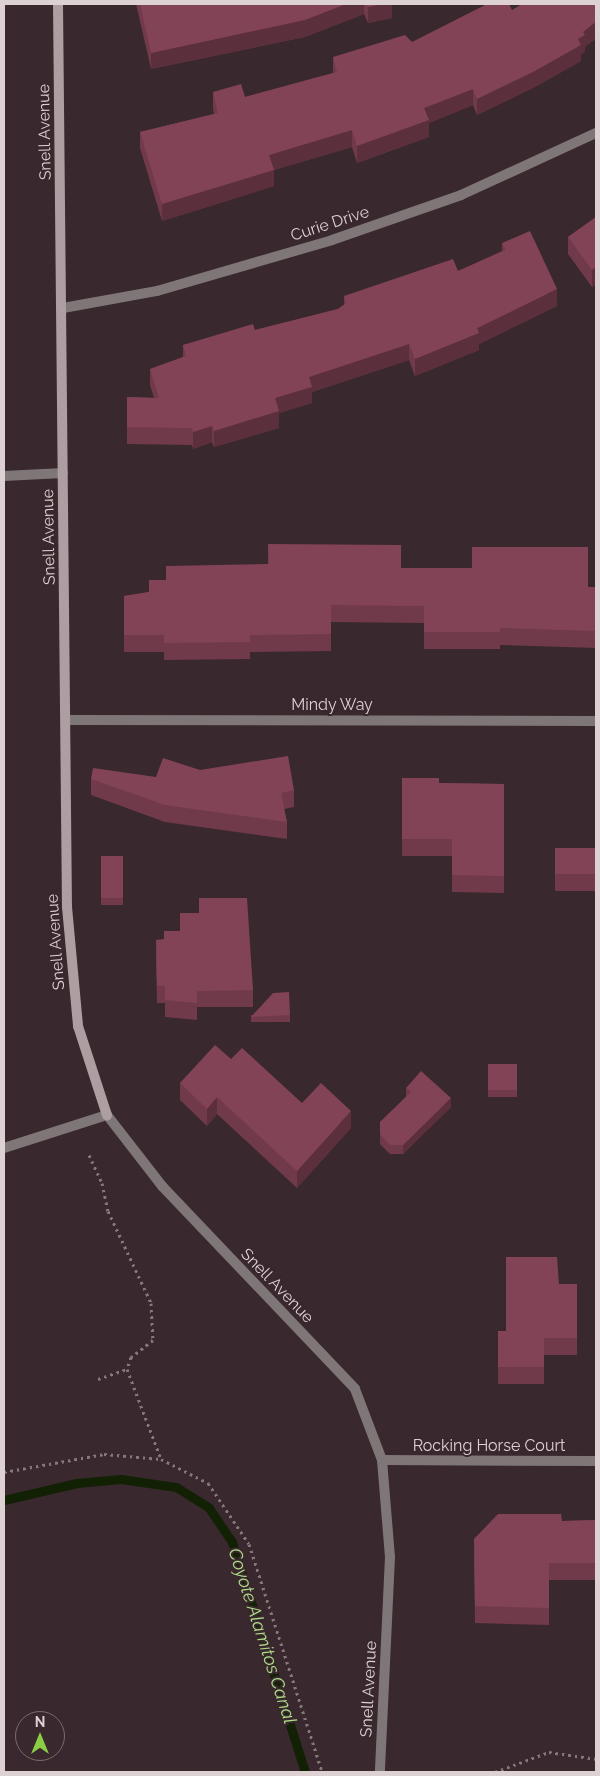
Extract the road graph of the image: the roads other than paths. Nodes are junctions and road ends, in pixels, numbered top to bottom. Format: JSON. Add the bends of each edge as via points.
{"nodes":[{"id":1,"x":58,"y":4,"type":"edge"},
{"id":2,"x":596,"y":133,"type":"edge"},
{"id":3,"x":63,"y":308,"type":"junction"},
{"id":4,"x":63,"y":473,"type":"junction"},
{"id":5,"x":4,"y":476,"type":"edge"},
{"id":6,"x":67,"y":720,"type":"junction"},
{"id":7,"x":596,"y":721,"type":"edge"},
{"id":8,"x":107,"y":1115,"type":"junction"},
{"id":9,"x":4,"y":1148,"type":"edge"},
{"id":10,"x":382,"y":1460,"type":"junction"},
{"id":11,"x":596,"y":1461,"type":"edge"},
{"id":12,"x":380,"y":1772,"type":"edge"}],
"edges":[{"from":1,"to":3,"type":"street","name":"Snell Avenue"},
{"from":2,"to":3,"type":"street","name":"Curie Drive","via":[[461,194],[332,240],[157,291]]},
{"from":3,"to":4,"type":"street","name":"Snell Avenue"},
{"from":4,"to":5,"type":"street"},
{"from":4,"to":6,"type":"street","name":"Snell Avenue"},
{"from":6,"to":7,"type":"street","name":"Mindy Way"},
{"from":6,"to":8,"type":"street","name":"Snell Avenue","via":[[72,976],[78,1026]]},
{"from":8,"to":9,"type":"street"},
{"from":8,"to":10,"type":"street","name":"Snell Avenue","via":[[162,1186],[355,1389]]},
{"from":10,"to":11,"type":"street","name":"Rocking Horse Court"},
{"from":10,"to":12,"type":"street","name":"Snell Avenue","via":[[390,1557]]}]}
